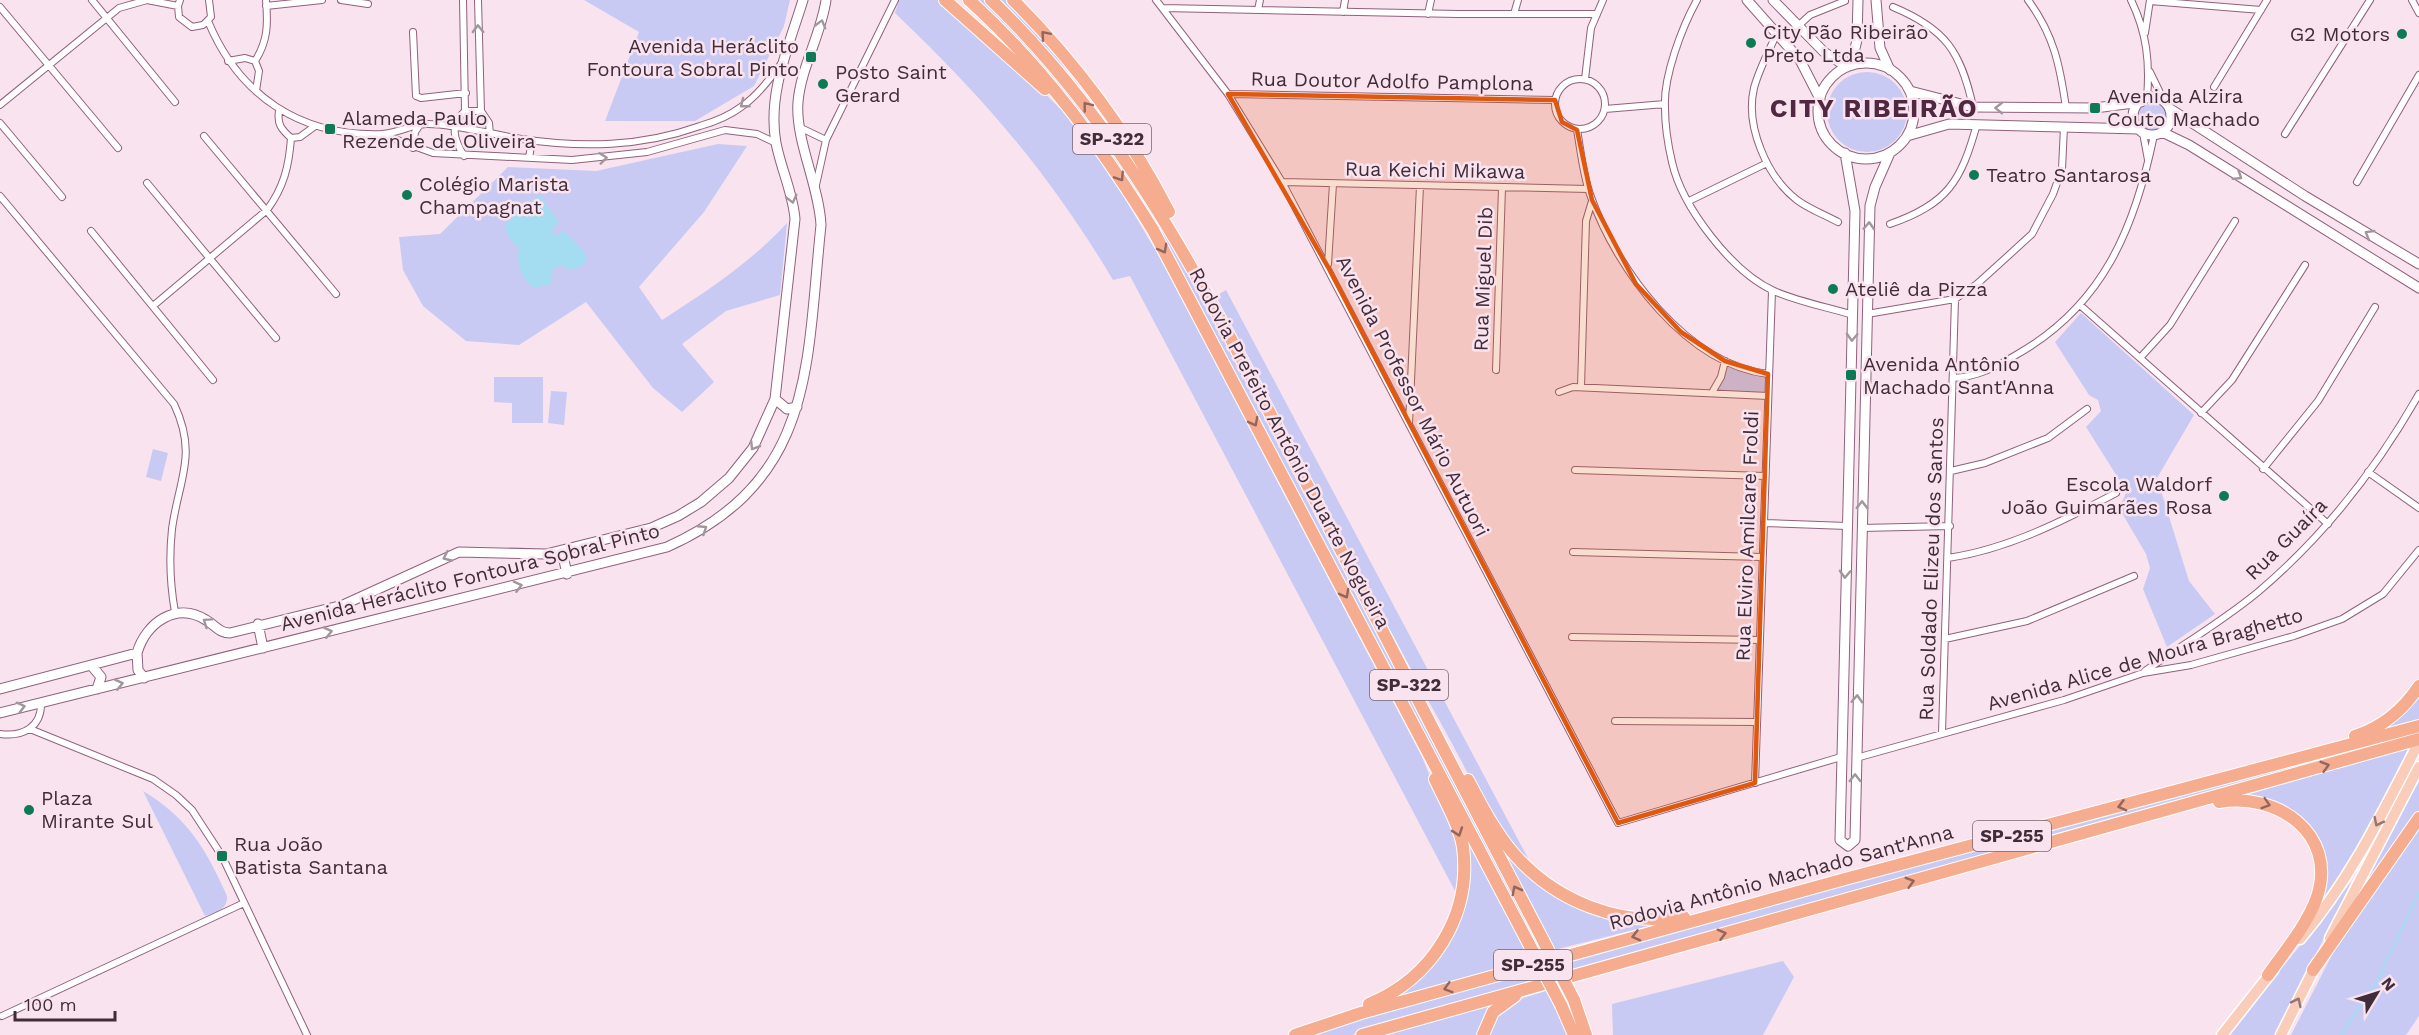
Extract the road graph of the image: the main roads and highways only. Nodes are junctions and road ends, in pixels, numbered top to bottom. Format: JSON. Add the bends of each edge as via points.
{"nodes":[{"id":1,"x":945,"y":0,"type":"edge"},
{"id":2,"x":969,"y":0,"type":"edge"},
{"id":3,"x":991,"y":0,"type":"edge"},
{"id":4,"x":1013,"y":0,"type":"edge"},
{"id":5,"x":1106,"y":156,"type":"junction"},
{"id":6,"x":1208,"y":297,"type":"junction"},
{"id":7,"x":1367,"y":600,"type":"junction"},
{"id":8,"x":1391,"y":682,"type":"junction"},
{"id":9,"x":2419,"y":686,"type":"edge"},
{"id":10,"x":2419,"y":726,"type":"edge"},
{"id":11,"x":2419,"y":741,"type":"edge"},
{"id":12,"x":2419,"y":767,"type":"edge"},
{"id":13,"x":2240,"y":774,"type":"junction"},
{"id":14,"x":2419,"y":818,"type":"edge"},
{"id":15,"x":2107,"y":828,"type":"junction"},
{"id":16,"x":1773,"y":898,"type":"junction"},
{"id":17,"x":2313,"y":970,"type":"junction"},
{"id":18,"x":2268,"y":975,"type":"junction"},
{"id":19,"x":1536,"y":985,"type":"junction"},
{"id":20,"x":1292,"y":1035,"type":"edge"},
{"id":21,"x":1362,"y":1035,"type":"edge"},
{"id":22,"x":1483,"y":1035,"type":"edge"},
{"id":23,"x":1574,"y":1035,"type":"edge"},
{"id":24,"x":1586,"y":1035,"type":"edge"},
{"id":25,"x":2222,"y":1035,"type":"edge"},
{"id":26,"x":2281,"y":1035,"type":"edge"}],
"edges":[{"from":1,"to":5,"type":"highway","via":[[1038,82]]},
{"from":2,"to":5,"type":"highway","name":"Rodovia Prefeito Antônio Duarte Nogueira","number":"SP-322","via":[[1048,81]]},
{"from":6,"to":3,"type":"highway","name":"Rodovia Prefeito Antônio Duarte Nogueira","number":"SP-322","one_way":true,"via":[[1118,147],[1059,71]]},
{"from":6,"to":4,"type":"highway","one_way":true,"via":[[1163,201],[1123,136],[1067,61]]},
{"from":5,"to":8,"type":"highway","name":"Rodovia Prefeito Antônio Duarte Nogueira","number":"SP-322","one_way":true,"via":[[1171,263]]},
{"from":6,"to":7,"type":"highway","name":"Rodovia Prefeito Antônio Duarte Nogueira","number":"SP-322"},
{"from":7,"to":16,"type":"highway","via":[[1492,823],[1513,853],[1548,884],[1601,911],[1642,918],[1683,917]]},
{"from":24,"to":7,"type":"highway","name":"Rodovia Prefeito Antônio Duarte Nogueira","number":"SP-322","one_way":true,"bridge":true,"via":[[1574,1000]]},
{"from":8,"to":20,"type":"highway","one_way":true,"via":[[1460,837],[1463,872],[1458,906],[1436,952],[1408,983],[1381,999]]},
{"from":8,"to":23,"type":"highway","name":"Rodovia Prefeito Antônio Duarte Nogueira","number":"SP-322","bridge":true},
{"from":9,"to":13,"type":"highway","via":[[2396,714],[2373,729]]},
{"from":10,"to":13,"type":"highway","name":"Rodovia Antônio Machado Sant'Anna","number":"SP-255"},
{"from":15,"to":11,"type":"highway","name":"Rodovia Antônio Machado Sant'Anna","number":"SP-255","one_way":true},
{"from":11,"to":18,"type":"main road","one_way":true,"via":[[2342,885]]},
{"from":12,"to":17,"type":"main road"},
{"from":13,"to":16,"type":"highway","name":"Rodovia Antônio Machado Sant'Anna","number":"SP-255","one_way":true},
{"from":14,"to":17,"type":"highway"},
{"from":15,"to":18,"type":"highway","one_way":true,"via":[[2236,800],[2266,803],[2292,817],[2314,845],[2320,883],[2307,917]]},
{"from":19,"to":15,"type":"highway","name":"Rodovia Antônio Machado Sant'Anna","number":"SP-255","one_way":true},
{"from":16,"to":20,"type":"highway","name":"Rodovia Antônio Machado Sant'Anna","number":"SP-255","one_way":true},
{"from":26,"to":17,"type":"main road","one_way":true},
{"from":18,"to":25,"type":"main road"},
{"from":19,"to":21,"type":"highway","name":"Rodovia Antônio Machado Sant'Anna","number":"SP-255"},
{"from":19,"to":22,"type":"highway","via":[[1497,1008]]}]}
